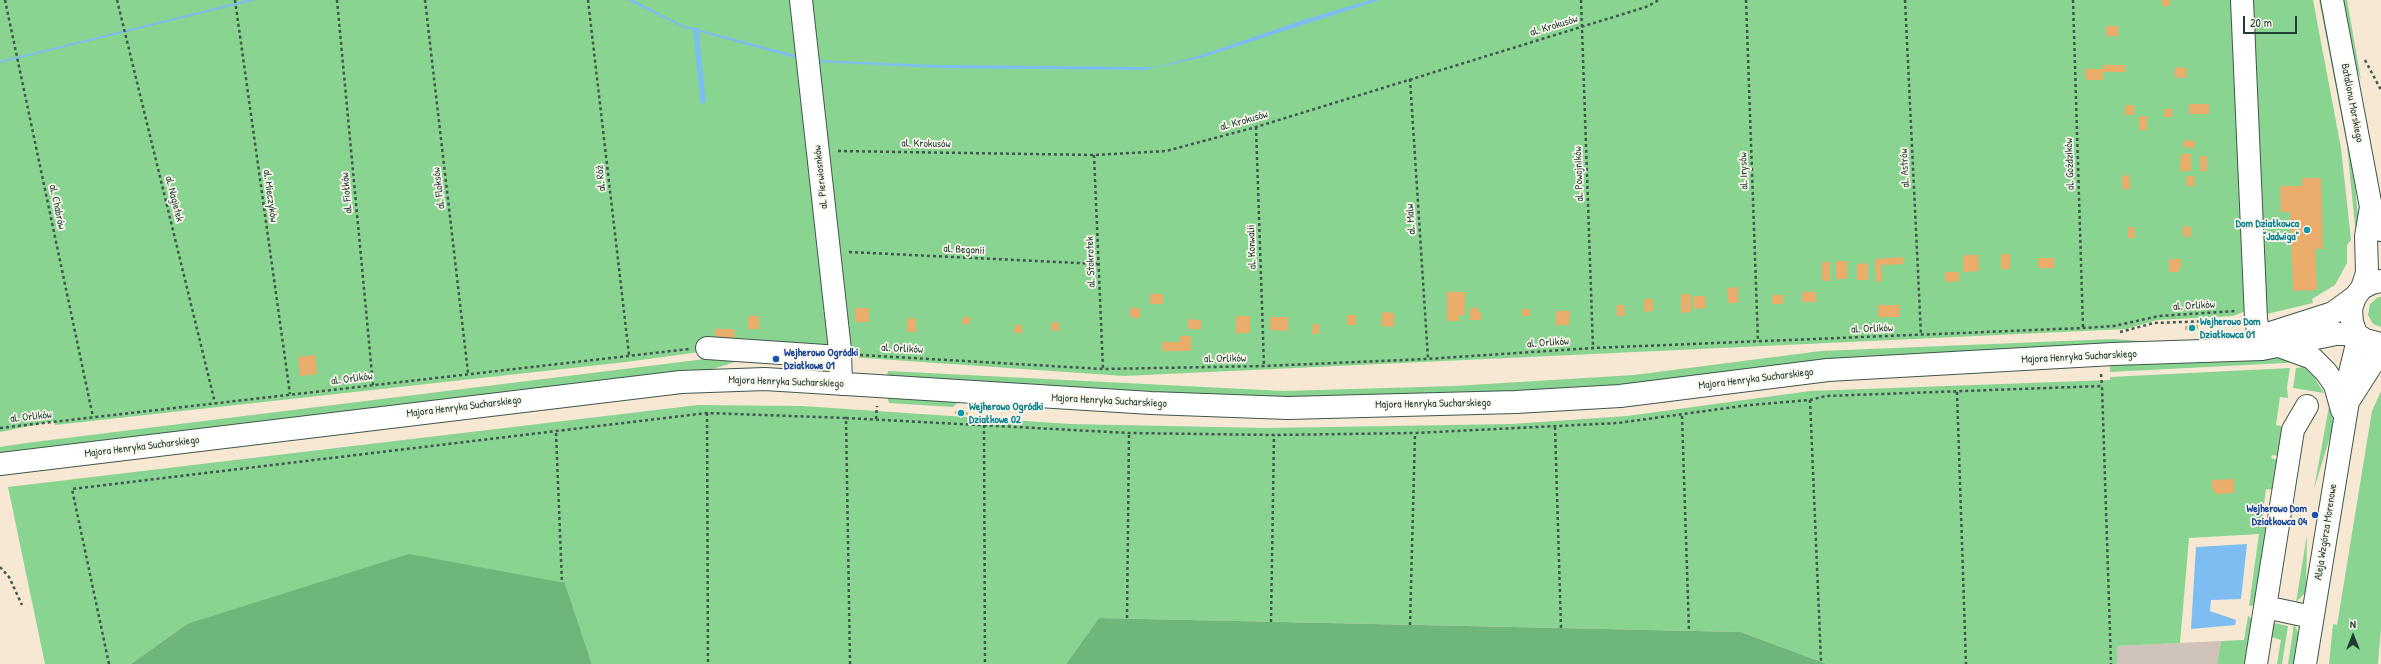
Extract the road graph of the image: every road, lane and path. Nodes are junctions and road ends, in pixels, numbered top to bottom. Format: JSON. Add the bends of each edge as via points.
{"nodes":[{"id":1,"x":5,"y":0,"type":"edge"},
{"id":2,"x":117,"y":0,"type":"edge"},
{"id":3,"x":235,"y":0,"type":"edge"},
{"id":4,"x":337,"y":0,"type":"edge"},
{"id":5,"x":425,"y":0,"type":"edge"},
{"id":6,"x":588,"y":0,"type":"edge"},
{"id":7,"x":801,"y":0,"type":"edge"},
{"id":8,"x":1581,"y":0,"type":"edge"},
{"id":9,"x":1659,"y":0,"type":"edge"},
{"id":10,"x":1746,"y":0,"type":"edge"},
{"id":11,"x":1905,"y":0,"type":"edge"},
{"id":12,"x":2073,"y":0,"type":"edge"},
{"id":13,"x":2242,"y":0,"type":"edge"},
{"id":14,"x":2332,"y":0,"type":"edge"},
{"id":15,"x":1582,"y":26,"type":"junction"},
{"id":16,"x":1410,"y":79,"type":"junction"},
{"id":17,"x":1256,"y":127,"type":"junction"},
{"id":18,"x":818,"y":151,"type":"junction"},
{"id":19,"x":1094,"y":155,"type":"junction"},
{"id":20,"x":2371,"y":207,"type":"junction"},
{"id":21,"x":2381,"y":230,"type":"edge"},
{"id":22,"x":829,"y":251,"type":"junction"},
{"id":23,"x":1099,"y":264,"type":"junction"},
{"id":24,"x":2366,"y":289,"type":"edge"},
{"id":25,"x":2257,"y":320,"type":"junction"},
{"id":26,"x":2083,"y":328,"type":"junction"},
{"id":27,"x":2356,"y":334,"type":"junction"},
{"id":28,"x":1921,"y":335,"type":"junction"},
{"id":29,"x":2112,"y":336,"type":"dead end"},
{"id":30,"x":1758,"y":342,"type":"junction"},
{"id":31,"x":2381,"y":344,"type":"edge"},
{"id":32,"x":2279,"y":346,"type":"junction"},
{"id":33,"x":707,"y":348,"type":"joint"},
{"id":34,"x":1593,"y":348,"type":"junction"},
{"id":35,"x":2222,"y":350,"type":"junction"},
{"id":36,"x":2381,"y":350,"type":"edge"},
{"id":37,"x":629,"y":355,"type":"junction"},
{"id":38,"x":840,"y":355,"type":"junction"},
{"id":39,"x":1428,"y":359,"type":"junction"},
{"id":40,"x":1264,"y":366,"type":"junction"},
{"id":41,"x":1103,"y":369,"type":"junction"},
{"id":42,"x":468,"y":374,"type":"junction"},
{"id":43,"x":841,"y":384,"type":"junction"},
{"id":44,"x":373,"y":385,"type":"junction"},
{"id":45,"x":1957,"y":392,"type":"junction"},
{"id":46,"x":290,"y":394,"type":"junction"},
{"id":47,"x":1810,"y":400,"type":"junction"},
{"id":48,"x":216,"y":403,"type":"junction"},
{"id":49,"x":880,"y":403,"type":"dead end"},
{"id":50,"x":2307,"y":406,"type":"dead end"},
{"id":51,"x":2346,"y":411,"type":"junction"},
{"id":52,"x":707,"y":413,"type":"junction"},
{"id":53,"x":1682,"y":416,"type":"junction"},
{"id":54,"x":93,"y":417,"type":"junction"},
{"id":55,"x":846,"y":418,"type":"junction"},
{"id":56,"x":876,"y":419,"type":"junction"},
{"id":57,"x":984,"y":425,"type":"junction"},
{"id":58,"x":1555,"y":427,"type":"junction"},
{"id":59,"x":0,"y":428,"type":"edge"},
{"id":60,"x":556,"y":433,"type":"junction"},
{"id":61,"x":1129,"y":433,"type":"junction"},
{"id":62,"x":1415,"y":433,"type":"junction"},
{"id":63,"x":1274,"y":435,"type":"junction"},
{"id":64,"x":0,"y":464,"type":"edge"},
{"id":65,"x":0,"y":567,"type":"edge"},
{"id":66,"x":562,"y":583,"type":"dead end"},
{"id":67,"x":22,"y":605,"type":"dead end"},
{"id":68,"x":2265,"y":607,"type":"junction"},
{"id":69,"x":2312,"y":617,"type":"junction"},
{"id":70,"x":1127,"y":618,"type":"dead end"},
{"id":71,"x":1271,"y":622,"type":"dead end"},
{"id":72,"x":1410,"y":625,"type":"dead end"},
{"id":73,"x":1561,"y":628,"type":"dead end"},
{"id":74,"x":1689,"y":631,"type":"dead end"},
{"id":75,"x":1821,"y":662,"type":"dead end"},
{"id":76,"x":109,"y":664,"type":"edge"},
{"id":77,"x":708,"y":664,"type":"edge"},
{"id":78,"x":850,"y":664,"type":"edge"},
{"id":79,"x":985,"y":664,"type":"edge"},
{"id":80,"x":1966,"y":664,"type":"edge"},
{"id":81,"x":2111,"y":664,"type":"edge"},
{"id":82,"x":2256,"y":664,"type":"edge"},
{"id":83,"x":2305,"y":664,"type":"edge"}],
"edges":[{"from":1,"to":54,"type":"path","name":"al. Chabrów"},
{"from":2,"to":48,"type":"path","name":"al. Nagietek"},
{"from":3,"to":46,"type":"path","name":"al. Mieczyków"},
{"from":4,"to":44,"type":"path","name":"al. Fiołków"},
{"from":5,"to":42,"type":"path","name":"al. Floksów"},
{"from":6,"to":37,"type":"path","name":"al. Róż"},
{"from":7,"to":18,"type":"street","name":"al. Pierwiosnków"},
{"from":8,"to":15,"type":"path","name":"al. Powojników"},
{"from":9,"to":15,"type":"path","name":"al. Krokusów","via":[[1646,7]]},
{"from":10,"to":30,"type":"path","name":"al. Irysów"},
{"from":11,"to":28,"type":"path","name":"al. Astrów"},
{"from":12,"to":26,"type":"path","name":"al. Goździków"},
{"from":13,"to":25,"type":"street"},
{"from":14,"to":20,"type":"street","name":"Batalionu Morskiego"},
{"from":15,"to":16,"type":"path","name":"al. Krokusów"},
{"from":15,"to":34,"type":"path","name":"al. Powojników"},
{"from":16,"to":17,"type":"path","name":"al. Krokusów"},
{"from":16,"to":39,"type":"path","name":"al. Malw"},
{"from":17,"to":19,"type":"path","name":"al. Krokusów","via":[[1166,151]]},
{"from":17,"to":40,"type":"path","name":"al. Konwalii"},
{"from":18,"to":19,"type":"path","name":"al. Krokusów"},
{"from":18,"to":22,"type":"street","name":"al. Pierwiosnków"},
{"from":19,"to":23,"type":"path","name":"al. Stokrotek"},
{"from":20,"to":21,"type":"street","name":"Batalionu Morskiego"},
{"from":20,"to":24,"type":"street","name":"Batalionu Morskiego","via":[[2366,236]]},
{"from":22,"to":23,"type":"path","name":"al. Begonii"},
{"from":22,"to":38,"type":"street","name":"al. Pierwiosnków"},
{"from":23,"to":41,"type":"path","name":"al. Stokrotek"},
{"from":24,"to":25,"type":"street","name":"Majora Henryka Sucharskiego","via":[[2333,313]]},
{"from":24,"to":27,"type":"street","name":"Batalionu Morskiego","via":[[2351,309]]},
{"from":25,"to":26,"type":"path","name":"al. Orlików","via":[[2233,312],[2159,316],[2114,326]]},
{"from":25,"to":29,"type":"path","via":[[2154,323]]},
{"from":25,"to":35,"type":"street","name":"Majora Henryka Sucharskiego"},
{"from":26,"to":28,"type":"path","name":"al. Orlików"},
{"from":27,"to":31,"type":"street","via":[[2365,340]]},
{"from":27,"to":32,"type":"street","name":"Majora Henryka Sucharskiego","via":[[2336,334]]},
{"from":27,"to":51,"type":"street","name":"Aleja Wzgórza Morenowe"},
{"from":28,"to":30,"type":"path","name":"al. Orlików"},
{"from":30,"to":34,"type":"path","name":"al. Orlików"},
{"from":32,"to":35,"type":"street","name":"Majora Henryka Sucharskiego"},
{"from":32,"to":51,"type":"street","via":[[2312,358],[2326,372]]},
{"from":33,"to":37,"type":"path","name":"al. Orlików"},
{"from":33,"to":38,"type":"street"},
{"from":34,"to":39,"type":"path","name":"al. Orlików"},
{"from":35,"to":43,"type":"street","name":"Majora Henryka Sucharskiego","via":[[1828,370],[1620,396],[1288,408],[1143,403]]},
{"from":36,"to":51,"type":"street","name":"Aleja Wzgórza Morenowe"},
{"from":37,"to":42,"type":"path","name":"al. Orlików"},
{"from":38,"to":41,"type":"path","name":"al. Orlików"},
{"from":38,"to":43,"type":"street","name":"al. Pierwiosnków"},
{"from":39,"to":40,"type":"path","name":"al. Orlików"},
{"from":40,"to":41,"type":"path","name":"al. Orlików"},
{"from":42,"to":44,"type":"path","name":"al. Orlików"},
{"from":43,"to":64,"type":"street","name":"Majora Henryka Sucharskiego","via":[[765,379],[680,382]]},
{"from":44,"to":46,"type":"path","name":"al. Orlików"},
{"from":45,"to":47,"type":"path","via":[[1826,396]]},
{"from":45,"to":80,"type":"path"},
{"from":45,"to":81,"type":"path","via":[[2102,386]]},
{"from":46,"to":48,"type":"path","name":"al. Orlików"},
{"from":47,"to":53,"type":"path","via":[[1749,405]]},
{"from":47,"to":75,"type":"path"},
{"from":48,"to":54,"type":"path","name":"al. Orlików"},
{"from":49,"to":56,"type":"path","via":[[877,405]]},
{"from":50,"to":68,"type":"street","via":[[2293,430]]},
{"from":51,"to":69,"type":"street","name":"Aleja Wzgórza Morenowe"},
{"from":52,"to":55,"type":"path"},
{"from":52,"to":60,"type":"path"},
{"from":52,"to":77,"type":"path"},
{"from":53,"to":58,"type":"path"},
{"from":53,"to":74,"type":"path"},
{"from":54,"to":59,"type":"path","name":"al. Orlików"},
{"from":55,"to":56,"type":"path"},
{"from":55,"to":78,"type":"path"},
{"from":56,"to":57,"type":"path"},
{"from":57,"to":61,"type":"path"},
{"from":57,"to":79,"type":"path"},
{"from":58,"to":62,"type":"path"},
{"from":58,"to":73,"type":"path"},
{"from":60,"to":66,"type":"path"},
{"from":60,"to":76,"type":"path","via":[[72,489]]},
{"from":61,"to":63,"type":"path"},
{"from":61,"to":70,"type":"path"},
{"from":62,"to":63,"type":"path"},
{"from":62,"to":72,"type":"path"},
{"from":63,"to":71,"type":"path"},
{"from":65,"to":67,"type":"path","via":[[9,577]]},
{"from":68,"to":69,"type":"street"},
{"from":68,"to":82,"type":"street"},
{"from":69,"to":83,"type":"street","name":"Aleja Wzgórza Morenowe"}]}
